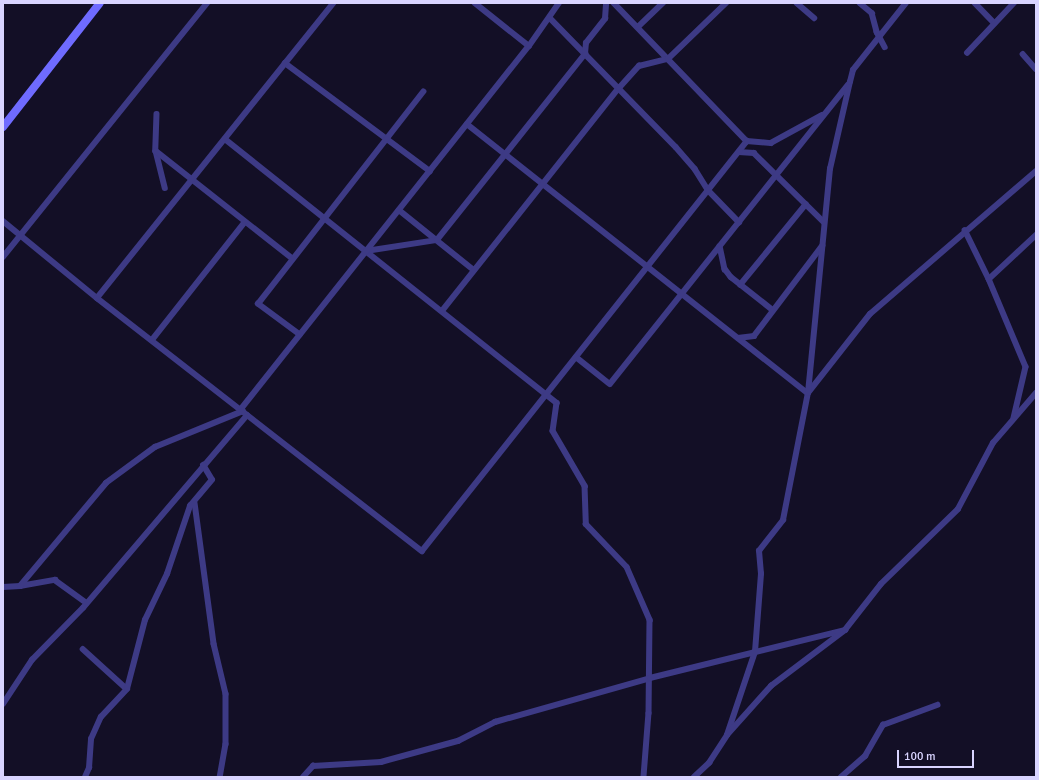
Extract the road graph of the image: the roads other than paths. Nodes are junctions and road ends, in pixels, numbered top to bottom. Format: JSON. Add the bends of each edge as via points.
{"nodes":[{"id":1,"x":100,"y":3,"type":"edge"},
{"id":2,"x":207,"y":3,"type":"edge"},
{"id":3,"x":333,"y":3,"type":"edge"},
{"id":4,"x":475,"y":3,"type":"edge"},
{"id":5,"x":559,"y":3,"type":"edge"},
{"id":6,"x":606,"y":3,"type":"edge"},
{"id":7,"x":614,"y":3,"type":"edge"},
{"id":8,"x":663,"y":3,"type":"edge"},
{"id":9,"x":726,"y":3,"type":"edge"},
{"id":10,"x":797,"y":3,"type":"edge"},
{"id":11,"x":860,"y":3,"type":"edge"},
{"id":12,"x":906,"y":3,"type":"edge"},
{"id":13,"x":975,"y":3,"type":"edge"},
{"id":14,"x":1014,"y":3,"type":"edge"},
{"id":15,"x":550,"y":18,"type":"junction"},
{"id":16,"x":814,"y":18,"type":"dead end"},
{"id":17,"x":994,"y":23,"type":"junction"},
{"id":18,"x":638,"y":28,"type":"junction"},
{"id":19,"x":879,"y":36,"type":"junction"},
{"id":20,"x":529,"y":46,"type":"junction"},
{"id":21,"x":885,"y":48,"type":"dead end"},
{"id":22,"x":966,"y":53,"type":"dead end"},
{"id":23,"x":584,"y":54,"type":"junction"},
{"id":24,"x":1023,"y":54,"type":"dead end"},
{"id":25,"x":668,"y":59,"type":"junction"},
{"id":26,"x":285,"y":63,"type":"junction"},
{"id":27,"x":1036,"y":69,"type":"edge"},
{"id":28,"x":850,"y":82,"type":"junction"},
{"id":29,"x":619,"y":88,"type":"junction"},
{"id":30,"x":423,"y":92,"type":"dead end"},
{"id":31,"x":157,"y":114,"type":"dead end"},
{"id":32,"x":825,"y":114,"type":"junction"},
{"id":33,"x":467,"y":124,"type":"junction"},
{"id":34,"x":3,"y":127,"type":"edge"},
{"id":35,"x":225,"y":138,"type":"junction"},
{"id":36,"x":387,"y":139,"type":"junction"},
{"id":37,"x":747,"y":141,"type":"junction"},
{"id":38,"x":156,"y":151,"type":"junction"},
{"id":39,"x":739,"y":152,"type":"junction"},
{"id":40,"x":505,"y":154,"type":"junction"},
{"id":41,"x":430,"y":171,"type":"junction"},
{"id":42,"x":1036,"y":171,"type":"edge"},
{"id":43,"x":776,"y":175,"type":"junction"},
{"id":44,"x":192,"y":179,"type":"junction"},
{"id":45,"x":543,"y":184,"type":"junction"},
{"id":46,"x":165,"y":188,"type":"dead end"},
{"id":47,"x":708,"y":190,"type":"junction"},
{"id":48,"x":806,"y":204,"type":"junction"},
{"id":49,"x":399,"y":210,"type":"junction"},
{"id":50,"x":326,"y":218,"type":"junction"},
{"id":51,"x":3,"y":221,"type":"edge"},
{"id":52,"x":246,"y":222,"type":"junction"},
{"id":53,"x":739,"y":222,"type":"junction"},
{"id":54,"x":824,"y":222,"type":"junction"},
{"id":55,"x":965,"y":230,"type":"junction"},
{"id":56,"x":20,"y":235,"type":"junction"},
{"id":57,"x":1036,"y":235,"type":"edge"},
{"id":58,"x":436,"y":240,"type":"junction"},
{"id":59,"x":720,"y":246,"type":"junction"},
{"id":60,"x":822,"y":246,"type":"junction"},
{"id":61,"x":366,"y":251,"type":"junction"},
{"id":62,"x":3,"y":257,"type":"edge"},
{"id":63,"x":293,"y":259,"type":"junction"},
{"id":64,"x":647,"y":267,"type":"junction"},
{"id":65,"x":474,"y":270,"type":"junction"},
{"id":66,"x":989,"y":279,"type":"junction"},
{"id":67,"x":740,"y":285,"type":"junction"},
{"id":68,"x":682,"y":294,"type":"junction"},
{"id":69,"x":97,"y":298,"type":"junction"},
{"id":70,"x":773,"y":310,"type":"junction"},
{"id":71,"x":442,"y":311,"type":"junction"},
{"id":72,"x":300,"y":335,"type":"junction"},
{"id":73,"x":738,"y":338,"type":"junction"},
{"id":74,"x":152,"y":340,"type":"junction"},
{"id":75,"x":576,"y":357,"type":"junction"},
{"id":76,"x":808,"y":393,"type":"junction"},
{"id":77,"x":1036,"y":393,"type":"edge"},
{"id":78,"x":547,"y":394,"type":"junction"},
{"id":79,"x":244,"y":412,"type":"junction"},
{"id":80,"x":1014,"y":419,"type":"junction"},
{"id":81,"x":203,"y":465,"type":"junction"},
{"id":82,"x":194,"y":503,"type":"junction"},
{"id":83,"x":20,"y":586,"type":"junction"},
{"id":84,"x":3,"y":587,"type":"edge"},
{"id":85,"x":87,"y":603,"type":"junction"},
{"id":86,"x":845,"y":630,"type":"junction"},
{"id":87,"x":83,"y":649,"type":"dead end"},
{"id":88,"x":755,"y":652,"type":"junction"},
{"id":89,"x":650,"y":678,"type":"junction"},
{"id":90,"x":127,"y":689,"type":"junction"},
{"id":91,"x":3,"y":704,"type":"edge"},
{"id":92,"x":937,"y":705,"type":"dead end"},
{"id":93,"x":727,"y":735,"type":"junction"},
{"id":94,"x":85,"y":777,"type":"edge"},
{"id":95,"x":220,"y":777,"type":"edge"},
{"id":96,"x":303,"y":777,"type":"edge"},
{"id":97,"x":644,"y":777,"type":"edge"},
{"id":98,"x":694,"y":777,"type":"edge"},
{"id":99,"x":841,"y":777,"type":"edge"}],
"edges":[{"from":1,"to":34,"type":"main road"},
{"from":2,"to":56,"type":"street"},
{"from":3,"to":26,"type":"street"},
{"from":4,"to":20,"type":"street"},
{"from":5,"to":15,"type":"street"},
{"from":6,"to":23,"type":"street","via":[[605,19],[586,42]]},
{"from":7,"to":18,"type":"street"},
{"from":8,"to":18,"type":"street"},
{"from":9,"to":25,"type":"street"},
{"from":10,"to":16,"type":"street"},
{"from":11,"to":19,"type":"street","via":[[872,14]]},
{"from":12,"to":19,"type":"street"},
{"from":13,"to":17,"type":"street"},
{"from":14,"to":17,"type":"street"},
{"from":15,"to":20,"type":"street"},
{"from":15,"to":23,"type":"street"},
{"from":17,"to":22,"type":"street"},
{"from":18,"to":25,"type":"street"},
{"from":19,"to":21,"type":"street"},
{"from":19,"to":28,"type":"street","via":[[854,70]]},
{"from":20,"to":33,"type":"street"},
{"from":23,"to":29,"type":"street"},
{"from":23,"to":40,"type":"street"},
{"from":24,"to":27,"type":"street"},
{"from":25,"to":29,"type":"street","via":[[639,66]]},
{"from":25,"to":37,"type":"street"},
{"from":26,"to":35,"type":"street"},
{"from":26,"to":36,"type":"street"},
{"from":28,"to":32,"type":"street"},
{"from":28,"to":54,"type":"street","via":[[830,169]]},
{"from":29,"to":45,"type":"street"},
{"from":29,"to":47,"type":"street","via":[[676,147],[695,169]]},
{"from":30,"to":36,"type":"street"},
{"from":31,"to":38,"type":"street"},
{"from":32,"to":37,"type":"street","via":[[772,143]]},
{"from":32,"to":43,"type":"street"},
{"from":33,"to":40,"type":"street"},
{"from":33,"to":41,"type":"street"},
{"from":35,"to":44,"type":"street"},
{"from":35,"to":50,"type":"street"},
{"from":36,"to":41,"type":"street"},
{"from":36,"to":50,"type":"street"},
{"from":37,"to":39,"type":"street"},
{"from":38,"to":44,"type":"street"},
{"from":38,"to":46,"type":"street"},
{"from":39,"to":43,"type":"street","via":[[754,153]]},
{"from":39,"to":47,"type":"street"},
{"from":40,"to":45,"type":"street"},
{"from":40,"to":58,"type":"street"},
{"from":41,"to":49,"type":"street"},
{"from":42,"to":55,"type":"street"},
{"from":43,"to":48,"type":"street"},
{"from":43,"to":53,"type":"street"},
{"from":44,"to":52,"type":"street"},
{"from":44,"to":69,"type":"street"},
{"from":45,"to":64,"type":"street"},
{"from":45,"to":65,"type":"street"},
{"from":47,"to":53,"type":"street"},
{"from":47,"to":64,"type":"street"},
{"from":48,"to":54,"type":"street"},
{"from":48,"to":67,"type":"street"},
{"from":49,"to":58,"type":"street"},
{"from":49,"to":61,"type":"street"},
{"from":50,"to":61,"type":"street"},
{"from":50,"to":63,"type":"street"},
{"from":51,"to":56,"type":"street"},
{"from":52,"to":63,"type":"street"},
{"from":52,"to":74,"type":"street"},
{"from":53,"to":59,"type":"street"},
{"from":54,"to":60,"type":"street"},
{"from":55,"to":66,"type":"street"},
{"from":55,"to":76,"type":"street","via":[[870,314]]},
{"from":56,"to":62,"type":"street"},
{"from":56,"to":69,"type":"street"},
{"from":57,"to":66,"type":"street"},
{"from":58,"to":61,"type":"street"},
{"from":58,"to":65,"type":"street"},
{"from":59,"to":67,"type":"street","via":[[725,269]]},
{"from":59,"to":68,"type":"street"},
{"from":60,"to":70,"type":"street"},
{"from":60,"to":76,"type":"street"},
{"from":61,"to":71,"type":"street"},
{"from":61,"to":72,"type":"street"},
{"from":63,"to":72,"type":"street","via":[[258,304]]},
{"from":64,"to":68,"type":"street"},
{"from":64,"to":75,"type":"street"},
{"from":65,"to":71,"type":"street"},
{"from":66,"to":80,"type":"street","via":[[1026,367]]},
{"from":67,"to":70,"type":"street"},
{"from":68,"to":73,"type":"street"},
{"from":68,"to":75,"type":"street","via":[[610,384]]},
{"from":69,"to":74,"type":"street"},
{"from":70,"to":73,"type":"street","via":[[754,336]]},
{"from":71,"to":78,"type":"street"},
{"from":72,"to":79,"type":"street"},
{"from":73,"to":76,"type":"street"},
{"from":74,"to":79,"type":"street"},
{"from":75,"to":78,"type":"street"},
{"from":76,"to":88,"type":"street","via":[[783,520],[759,551],[761,574]]},
{"from":77,"to":80,"type":"street"},
{"from":78,"to":79,"type":"street","via":[[422,551]]},
{"from":78,"to":89,"type":"street","via":[[557,403],[554,431],[585,486],[586,524],[627,567],[650,620]]},
{"from":79,"to":81,"type":"street"},
{"from":79,"to":83,"type":"street","via":[[155,447],[106,483]]},
{"from":80,"to":86,"type":"street","via":[[993,443],[958,509],[881,584]]},
{"from":81,"to":82,"type":"street","via":[[212,480]]},
{"from":81,"to":85,"type":"street"},
{"from":82,"to":90,"type":"street","via":[[190,506],[167,574],[145,620]]},
{"from":82,"to":95,"type":"street","via":[[214,644],[226,694],[226,744]]},
{"from":83,"to":84,"type":"street"},
{"from":83,"to":85,"type":"street","via":[[55,580]]},
{"from":85,"to":91,"type":"street","via":[[58,636],[32,660]]},
{"from":86,"to":88,"type":"street"},
{"from":86,"to":93,"type":"street","via":[[771,686]]},
{"from":87,"to":90,"type":"street"},
{"from":88,"to":89,"type":"street"},
{"from":88,"to":93,"type":"street"},
{"from":89,"to":96,"type":"street","via":[[496,722],[458,741],[381,762],[313,766]]},
{"from":89,"to":97,"type":"street"},
{"from":90,"to":94,"type":"street","via":[[101,716],[93,733],[89,768]]},
{"from":92,"to":99,"type":"street","via":[[883,725],[865,756]]},
{"from":93,"to":98,"type":"street","via":[[709,763]]}]}
